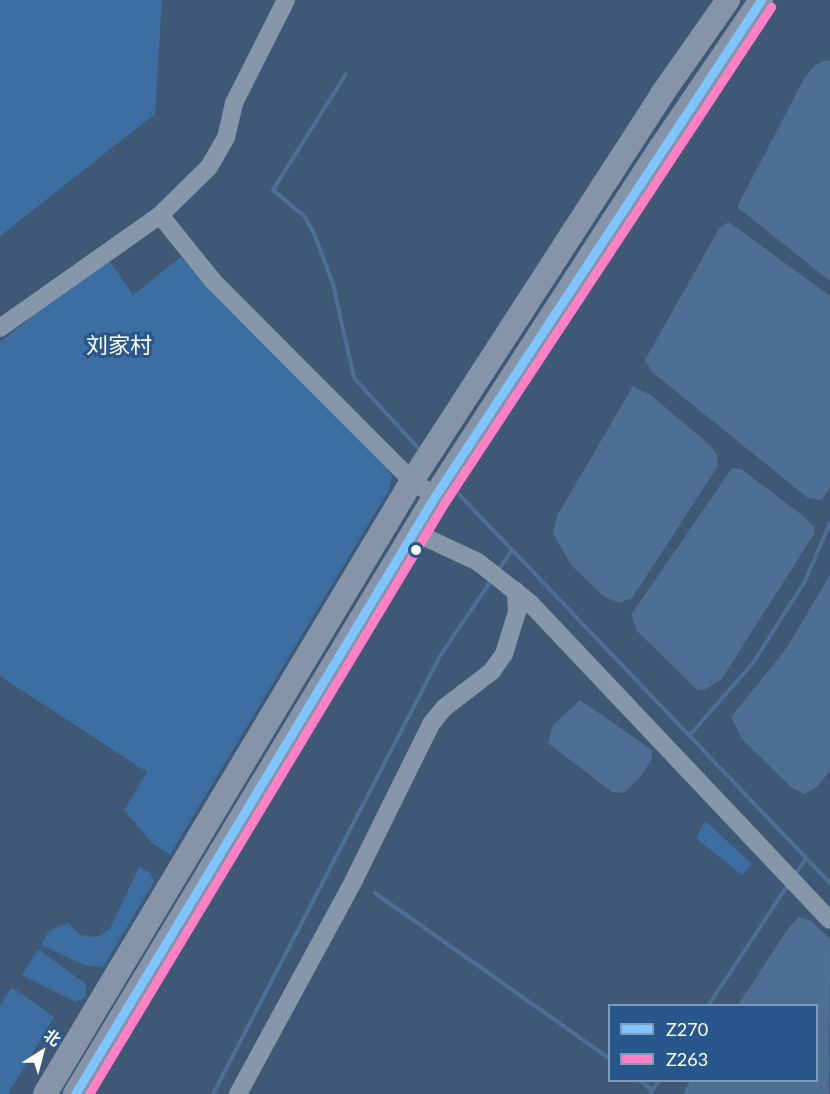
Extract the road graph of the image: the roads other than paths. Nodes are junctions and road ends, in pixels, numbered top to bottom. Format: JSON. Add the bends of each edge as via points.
{"nodes":[{"id":1,"x":286,"y":0,"type":"edge"},
{"id":2,"x":728,"y":0,"type":"edge"},
{"id":3,"x":761,"y":0,"type":"edge"},
{"id":4,"x":160,"y":215,"type":"junction"},
{"id":5,"x":0,"y":328,"type":"edge"},
{"id":6,"x":412,"y":481,"type":"junction"},
{"id":7,"x":435,"y":496,"type":"junction"},
{"id":8,"x":414,"y":532,"type":"junction"},
{"id":9,"x":516,"y":591,"type":"junction"},
{"id":10,"x":830,"y":920,"type":"edge"},
{"id":11,"x":45,"y":1094,"type":"edge"},
{"id":12,"x":75,"y":1094,"type":"edge"},
{"id":13,"x":238,"y":1094,"type":"edge"}],
"edges":[{"from":1,"to":4,"type":"street","via":[[234,103],[219,154]]},
{"from":2,"to":6,"type":"main road","via":[[662,94]]},
{"from":3,"to":7,"type":"main road"},
{"from":4,"to":5,"type":"street"},
{"from":4,"to":6,"type":"street","via":[[213,281]]},
{"from":6,"to":7,"type":"street"},
{"from":6,"to":11,"type":"main road"},
{"from":7,"to":8,"type":"main road"},
{"from":8,"to":9,"type":"street","via":[[478,562]]},
{"from":8,"to":12,"type":"main road"},
{"from":9,"to":10,"type":"street"},
{"from":9,"to":13,"type":"street","via":[[517,612],[504,654],[492,671],[444,708],[431,724],[354,880]]}]}
